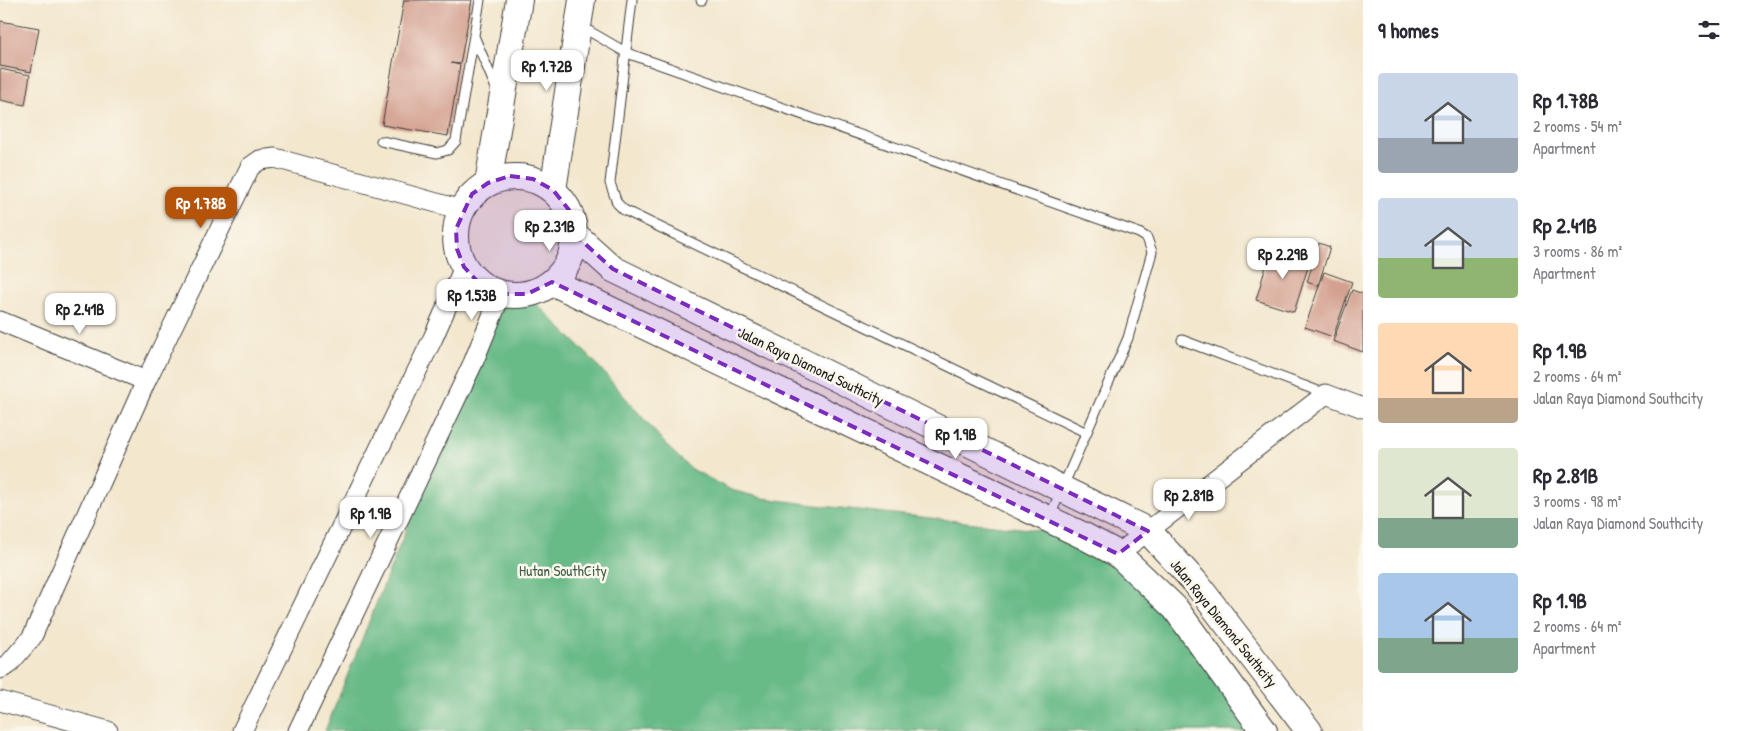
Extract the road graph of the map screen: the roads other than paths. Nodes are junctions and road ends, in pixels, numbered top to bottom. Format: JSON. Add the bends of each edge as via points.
{"nodes":[{"id":1,"x":480,"y":0,"type":"edge"},
{"id":2,"x":519,"y":0,"type":"edge"},
{"id":3,"x":632,"y":0,"type":"edge"},
{"id":4,"x":580,"y":12,"type":"edge"},
{"id":5,"x":474,"y":35,"type":"junction"},
{"id":6,"x":627,"y":53,"type":"junction"},
{"id":7,"x":503,"y":104,"type":"junction"},
{"id":8,"x":381,"y":141,"type":"dead end"},
{"id":9,"x":488,"y":183,"type":"junction"},
{"id":10,"x":553,"y":190,"type":"junction"},
{"id":11,"x":462,"y":210,"type":"junction"},
{"id":12,"x":574,"y":234,"type":"junction"},
{"id":13,"x":464,"y":267,"type":"junction"},
{"id":14,"x":552,"y":282,"type":"junction"},
{"id":15,"x":501,"y":294,"type":"junction"},
{"id":16,"x":0,"y":321,"type":"edge"},
{"id":17,"x":1182,"y":340,"type":"dead end"},
{"id":18,"x":146,"y":382,"type":"junction"},
{"id":19,"x":1326,"y":394,"type":"junction"},
{"id":20,"x":1363,"y":408,"type":"edge"},
{"id":21,"x":1085,"y":432,"type":"junction"},
{"id":22,"x":1062,"y":489,"type":"junction"},
{"id":23,"x":1049,"y":519,"type":"junction"},
{"id":24,"x":1148,"y":531,"type":"junction"},
{"id":25,"x":1118,"y":554,"type":"junction"},
{"id":26,"x":0,"y":669,"type":"edge"},
{"id":27,"x":0,"y":701,"type":"edge"},
{"id":28,"x":108,"y":731,"type":"edge"},
{"id":29,"x":242,"y":731,"type":"edge"},
{"id":30,"x":298,"y":731,"type":"edge"},
{"id":31,"x":1264,"y":731,"type":"edge"},
{"id":32,"x":1309,"y":731,"type":"edge"}],
"edges":[{"from":1,"to":5,"type":"lane"},
{"from":2,"to":7,"type":"street"},
{"from":3,"to":6,"type":"lane"},
{"from":4,"to":6,"type":"lane"},
{"from":4,"to":10,"type":"street"},
{"from":5,"to":7,"type":"lane"},
{"from":5,"to":8,"type":"lane","via":[[456,141],[448,150],[437,153]]},
{"from":6,"to":21,"type":"lane","via":[[610,183],[617,203],[624,210]]},
{"from":6,"to":21,"type":"lane","via":[[1147,238],[1152,252],[1128,338]]},
{"from":7,"to":9,"type":"street"},
{"from":9,"to":10,"type":"street","via":[[510,176],[533,179]]},
{"from":9,"to":11,"type":"street","via":[[472,194]]},
{"from":10,"to":12,"type":"street","via":[[568,210]]},
{"from":11,"to":13,"type":"street","via":[[456,239]]},
{"from":11,"to":18,"type":"street","via":[[275,158],[260,160],[250,167]]},
{"from":12,"to":14,"type":"street","via":[[572,252],[565,269]]},
{"from":12,"to":22,"type":"street","name":"Jalan Raya Diamond Southcity","via":[[613,270]]},
{"from":13,"to":15,"type":"street","via":[[480,284]]},
{"from":13,"to":29,"type":"street","via":[[433,338]]},
{"from":14,"to":15,"type":"street","via":[[527,294]]},
{"from":14,"to":23,"type":"street","name":"Jalan Raya Diamond Southcity"},
{"from":15,"to":30,"type":"street","via":[[473,363]]},
{"from":16,"to":18,"type":"street"},
{"from":17,"to":19,"type":"lane"},
{"from":18,"to":26,"type":"street","via":[[32,637],[8,665]]},
{"from":19,"to":20,"type":"street"},
{"from":19,"to":24,"type":"street"},
{"from":21,"to":22,"type":"lane"},
{"from":22,"to":23,"type":"lane"},
{"from":22,"to":24,"type":"street","name":"Jalan Raya Diamond Southcity"},
{"from":23,"to":25,"type":"street","name":"Jalan Raya Diamond Southcity"},
{"from":24,"to":25,"type":"street"},
{"from":24,"to":32,"type":"street","name":"Jalan Raya Diamond Southcity","via":[[1195,582]]},
{"from":25,"to":31,"type":"street","name":"Jalan Raya Diamond Southcity","via":[[1175,608]]},
{"from":27,"to":28,"type":"street"}]}
